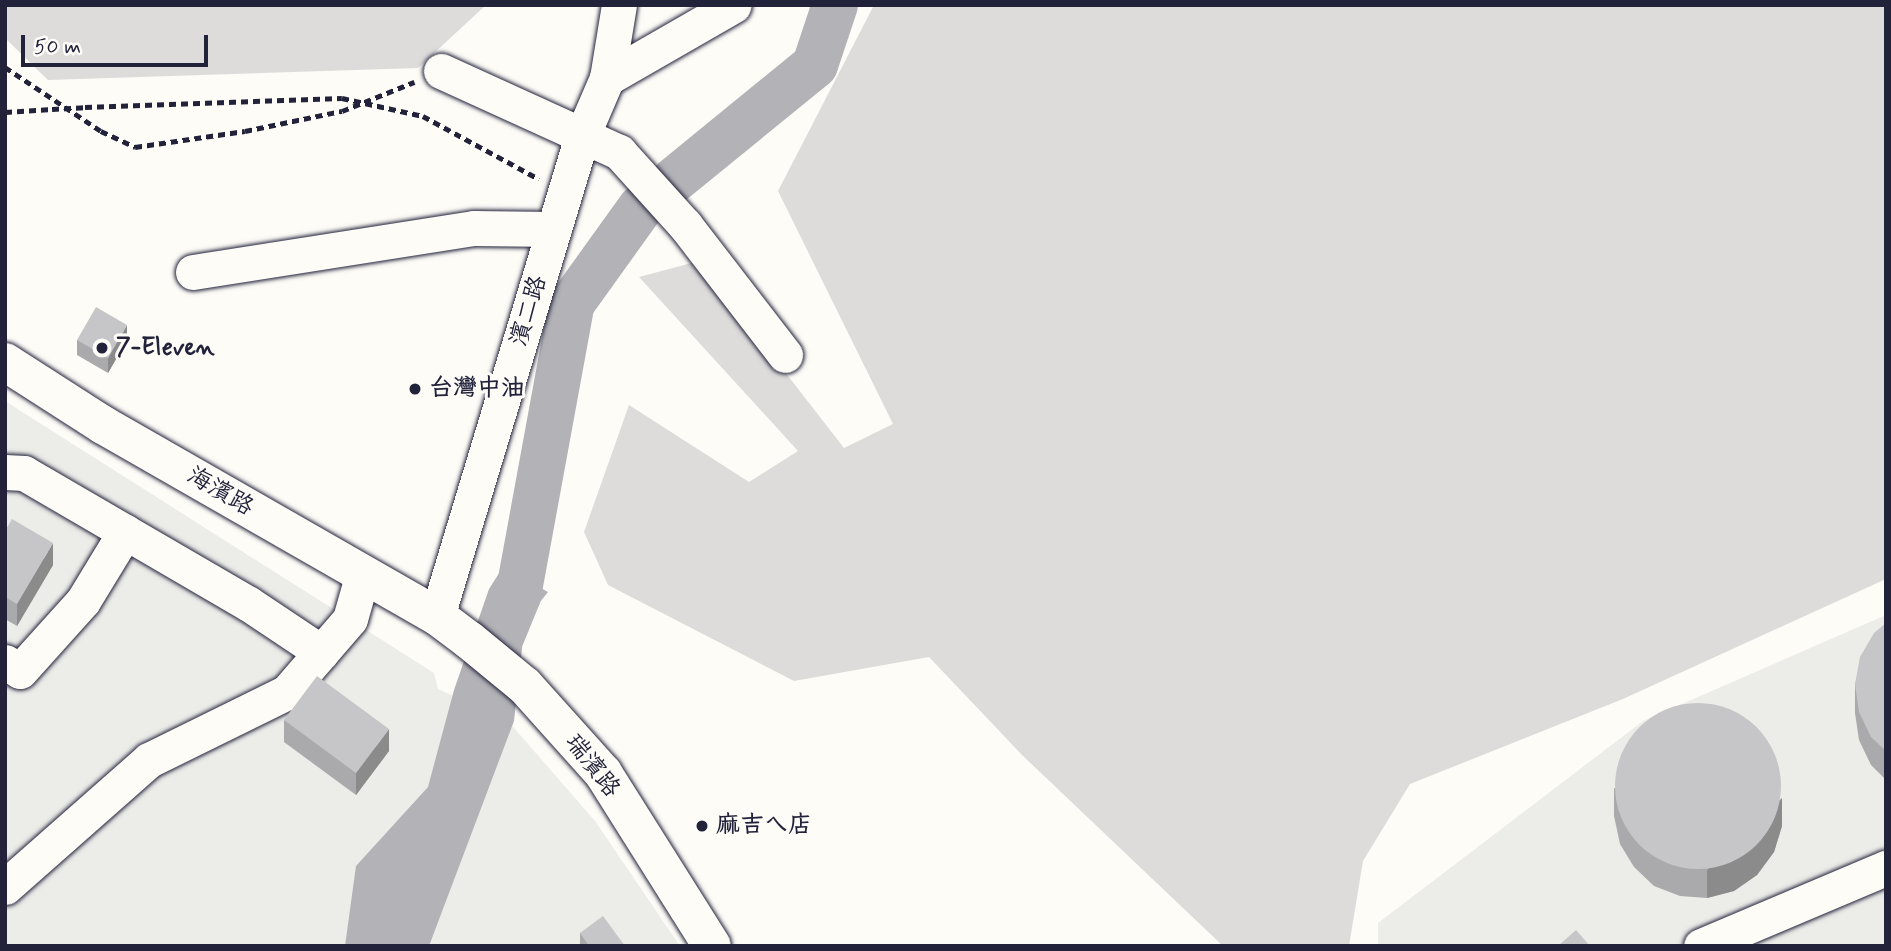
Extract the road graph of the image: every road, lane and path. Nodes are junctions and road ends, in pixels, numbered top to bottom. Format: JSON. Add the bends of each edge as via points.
{"nodes":[{"id":1,"x":619,"y":5,"type":"edge"},
{"id":2,"x":734,"y":5,"type":"edge"},
{"id":3,"x":5,"y":66,"type":"edge"},
{"id":4,"x":441,"y":71,"type":"joint"},
{"id":5,"x":607,"y":78,"type":"junction"},
{"id":6,"x":5,"y":112,"type":"edge"},
{"id":7,"x":582,"y":136,"type":"junction"},
{"id":8,"x":540,"y":180,"type":"dead end"},
{"id":9,"x":554,"y":229,"type":"junction"},
{"id":10,"x":193,"y":272,"type":"dead end"},
{"id":11,"x":785,"y":355,"type":"dead end"},
{"id":12,"x":5,"y":362,"type":"edge"},
{"id":13,"x":5,"y":472,"type":"edge"},
{"id":14,"x":125,"y":532,"type":"junction"},
{"id":15,"x":363,"y":573,"type":"junction"},
{"id":16,"x":437,"y":616,"type":"junction"},
{"id":17,"x":321,"y":652,"type":"junction"},
{"id":18,"x":5,"y":662,"type":"edge"},
{"id":19,"x":1886,"y":868,"type":"edge"},
{"id":20,"x":5,"y":887,"type":"edge"},
{"id":21,"x":712,"y":946,"type":"edge"},
{"id":22,"x":1701,"y":946,"type":"edge"}],
"edges":[{"from":1,"to":5,"type":"street","name":"濱二路"},
{"from":2,"to":5,"type":"street"},
{"from":3,"to":4,"type":"path","via":[[101,131],[135,146],[246,131],[342,110]]},
{"from":4,"to":7,"type":"street"},
{"from":5,"to":7,"type":"street","name":"濱二路"},
{"from":6,"to":8,"type":"path","bridge":true,"via":[[342,99],[423,116]]},
{"from":7,"to":9,"type":"street","name":"濱二路"},
{"from":7,"to":11,"type":"street","via":[[619,152],[685,225]]},
{"from":9,"to":10,"type":"street","via":[[474,228]]},
{"from":9,"to":16,"type":"street","name":"濱二路"},
{"from":12,"to":15,"type":"main road","name":"海濱路","via":[[103,425]]},
{"from":13,"to":14,"type":"street","via":[[24,473]]},
{"from":14,"to":17,"type":"street"},
{"from":14,"to":18,"type":"street","via":[[83,601],[20,671]]},
{"from":15,"to":16,"type":"main road","name":"海濱路"},
{"from":15,"to":17,"type":"street","via":[[350,619]]},
{"from":16,"to":21,"type":"main road","name":"瑞濱路","via":[[525,686],[603,773]]},
{"from":17,"to":20,"type":"street","via":[[287,692],[149,761]]},
{"from":19,"to":22,"type":"street"}]}
